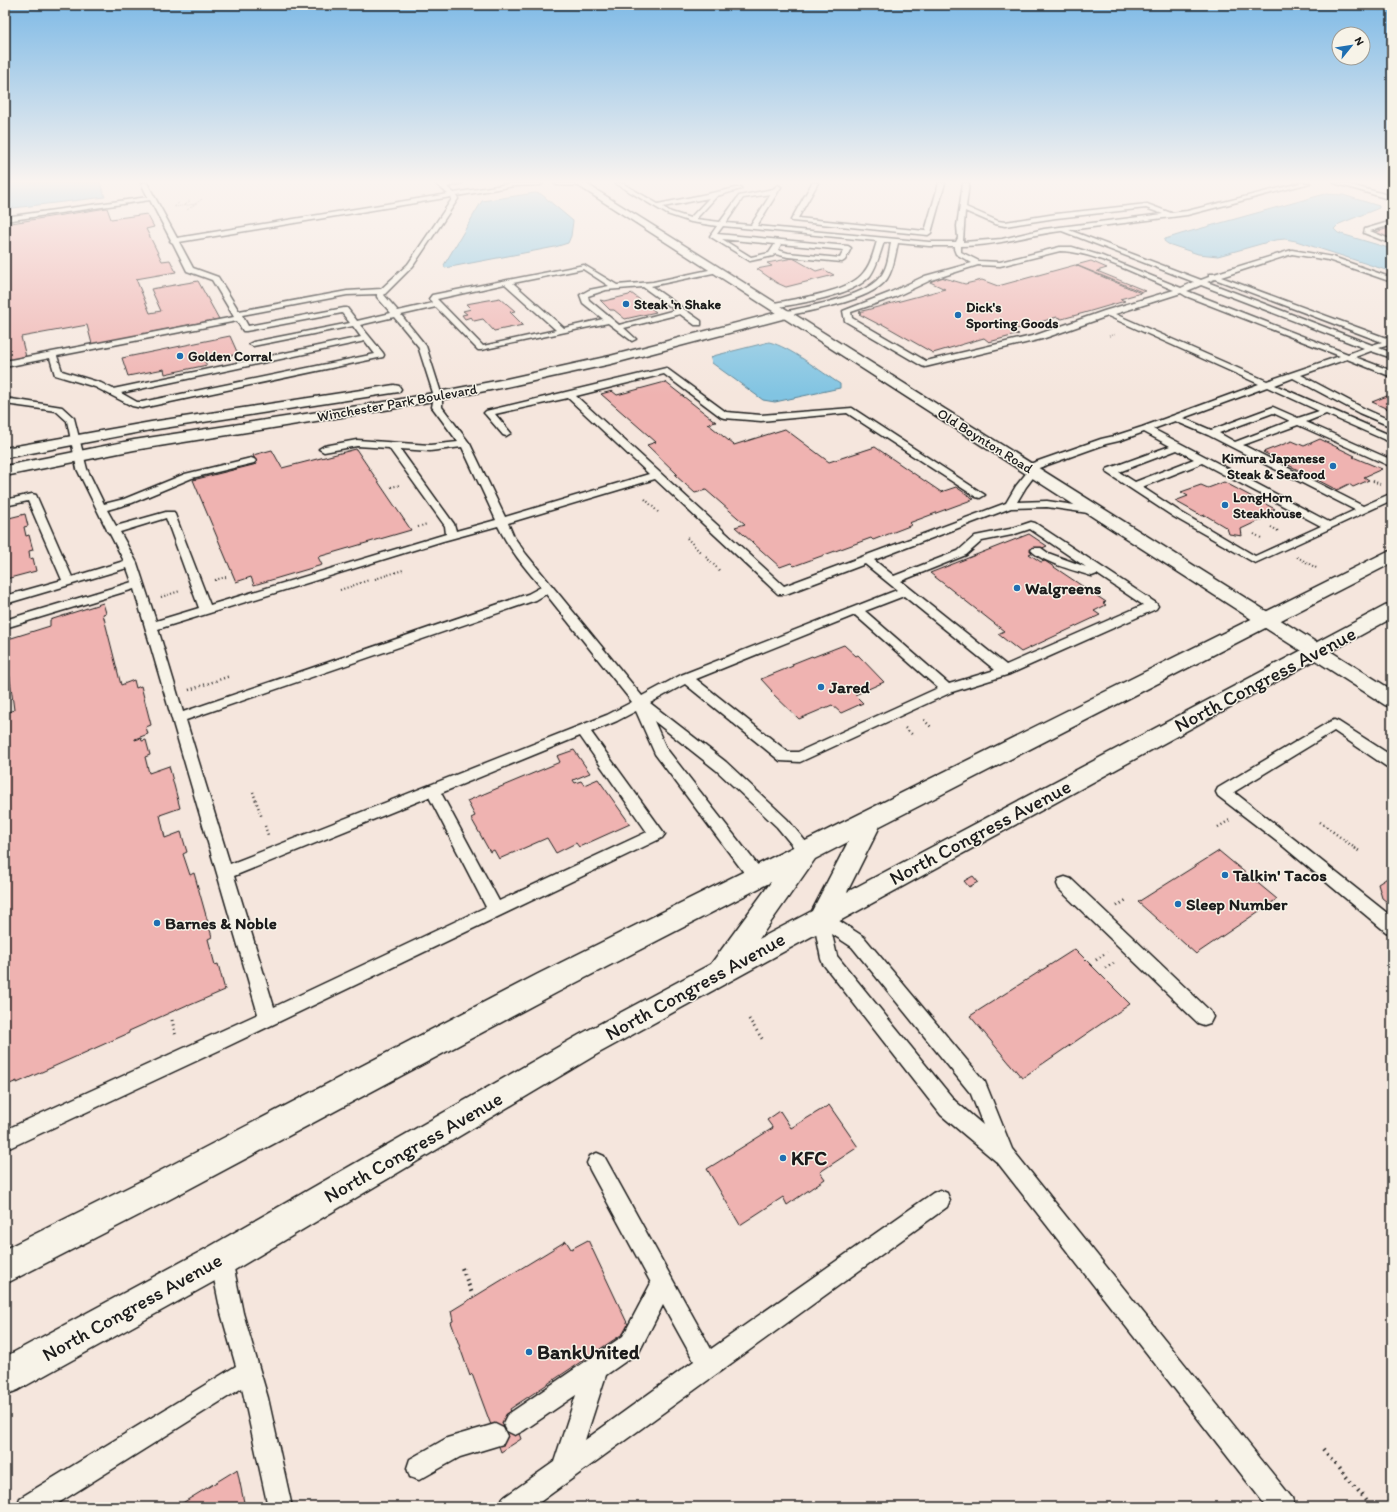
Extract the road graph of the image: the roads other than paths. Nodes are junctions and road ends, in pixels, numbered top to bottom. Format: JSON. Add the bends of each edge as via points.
{"nodes":[{"id":1,"x":181,"y":254,"type":"edge"},
{"id":2,"x":419,"y":254,"type":"edge"},
{"id":3,"x":688,"y":254,"type":"edge"},
{"id":4,"x":741,"y":254,"type":"edge"},
{"id":5,"x":772,"y":254,"type":"edge"},
{"id":6,"x":781,"y":254,"type":"edge"},
{"id":7,"x":845,"y":254,"type":"edge"},
{"id":8,"x":876,"y":254,"type":"edge"},
{"id":9,"x":891,"y":254,"type":"edge"},
{"id":10,"x":959,"y":254,"type":"edge"},
{"id":11,"x":1042,"y":254,"type":"edge"},
{"id":12,"x":1088,"y":254,"type":"edge"},
{"id":13,"x":1125,"y":254,"type":"edge"},
{"id":14,"x":1287,"y":254,"type":"edge"},
{"id":15,"x":1305,"y":254,"type":"edge"},
{"id":16,"x":978,"y":262,"type":"junction"},
{"id":17,"x":714,"y":270,"type":"junction"},
{"id":18,"x":1200,"y":272,"type":"dead end"},
{"id":19,"x":594,"y":274,"type":"junction"},
{"id":20,"x":1214,"y":277,"type":"junction"},
{"id":21,"x":1392,"y":280,"type":"edge"},
{"id":22,"x":507,"y":282,"type":"junction"},
{"id":23,"x":1200,"y":282,"type":"junction"},
{"id":24,"x":614,"y":286,"type":"junction"},
{"id":25,"x":646,"y":286,"type":"junction"},
{"id":26,"x":1180,"y":290,"type":"junction"},
{"id":27,"x":382,"y":291,"type":"junction"},
{"id":28,"x":592,"y":291,"type":"junction"},
{"id":29,"x":438,"y":304,"type":"junction"},
{"id":30,"x":772,"y":306,"type":"junction"},
{"id":31,"x":681,"y":311,"type":"junction"},
{"id":32,"x":396,"y":313,"type":"junction"},
{"id":33,"x":1107,"y":313,"type":"junction"},
{"id":34,"x":736,"y":314,"type":"dead end"},
{"id":35,"x":786,"y":314,"type":"junction"},
{"id":36,"x":238,"y":316,"type":"junction"},
{"id":37,"x":713,"y":319,"type":"dead end"},
{"id":38,"x":610,"y":320,"type":"junction"},
{"id":39,"x":354,"y":323,"type":"junction"},
{"id":40,"x":698,"y":323,"type":"junction"},
{"id":41,"x":623,"y":326,"type":"junction"},
{"id":42,"x":683,"y":326,"type":"dead end"},
{"id":43,"x":246,"y":329,"type":"junction"},
{"id":44,"x":562,"y":331,"type":"junction"},
{"id":45,"x":647,"y":336,"type":"dead end"},
{"id":46,"x":367,"y":338,"type":"junction"},
{"id":47,"x":632,"y":339,"type":"junction"},
{"id":48,"x":1391,"y":342,"type":"edge"},
{"id":49,"x":618,"y":343,"type":"dead end"},
{"id":50,"x":253,"y":344,"type":"junction"},
{"id":51,"x":1373,"y":348,"type":"junction"},
{"id":52,"x":53,"y":355,"type":"junction"},
{"id":53,"x":1392,"y":356,"type":"edge"},
{"id":54,"x":1346,"y":357,"type":"junction"},
{"id":55,"x":5,"y":364,"type":"edge"},
{"id":56,"x":267,"y":370,"type":"junction"},
{"id":57,"x":1392,"y":374,"type":"edge"},
{"id":58,"x":1294,"y":376,"type":"junction"},
{"id":59,"x":448,"y":379,"type":"dead end"},
{"id":60,"x":434,"y":382,"type":"junction"},
{"id":61,"x":420,"y":384,"type":"dead end"},
{"id":62,"x":1266,"y":385,"type":"junction"},
{"id":63,"x":406,"y":387,"type":"dead end"},
{"id":64,"x":114,"y":392,"type":"junction"},
{"id":65,"x":1327,"y":392,"type":"junction"},
{"id":66,"x":570,"y":394,"type":"junction"},
{"id":67,"x":438,"y":396,"type":"junction"},
{"id":68,"x":5,"y":401,"type":"edge"},
{"id":69,"x":1364,"y":404,"type":"junction"},
{"id":70,"x":1378,"y":408,"type":"dead end"},
{"id":71,"x":1326,"y":411,"type":"junction"},
{"id":72,"x":1386,"y":416,"type":"dead end"},
{"id":73,"x":1176,"y":418,"type":"junction"},
{"id":74,"x":1298,"y":421,"type":"junction"},
{"id":75,"x":1392,"y":424,"type":"edge"},
{"id":76,"x":1145,"y":429,"type":"junction"},
{"id":77,"x":506,"y":433,"type":"dead end"},
{"id":78,"x":1211,"y":433,"type":"junction"},
{"id":79,"x":75,"y":440,"type":"junction"},
{"id":80,"x":1392,"y":440,"type":"edge"},
{"id":81,"x":465,"y":444,"type":"junction"},
{"id":82,"x":392,"y":445,"type":"junction"},
{"id":83,"x":1235,"y":445,"type":"junction"},
{"id":84,"x":1179,"y":446,"type":"junction"},
{"id":85,"x":324,"y":449,"type":"dead end"},
{"id":86,"x":5,"y":453,"type":"edge"},
{"id":87,"x":79,"y":456,"type":"junction"},
{"id":88,"x":1203,"y":459,"type":"junction"},
{"id":89,"x":251,"y":461,"type":"dead end"},
{"id":90,"x":1392,"y":464,"type":"edge"},
{"id":91,"x":5,"y":470,"type":"edge"},
{"id":92,"x":1030,"y":470,"type":"junction"},
{"id":93,"x":656,"y":475,"type":"junction"},
{"id":94,"x":1134,"y":486,"type":"junction"},
{"id":95,"x":980,"y":495,"type":"dead end"},
{"id":96,"x":1392,"y":496,"type":"edge"},
{"id":97,"x":5,"y":502,"type":"edge"},
{"id":98,"x":1010,"y":505,"type":"junction"},
{"id":99,"x":101,"y":508,"type":"junction"},
{"id":100,"x":1363,"y":510,"type":"junction"},
{"id":101,"x":1095,"y":511,"type":"junction"},
{"id":102,"x":501,"y":522,"type":"junction"},
{"id":103,"x":960,"y":524,"type":"junction"},
{"id":104,"x":1329,"y":526,"type":"junction"},
{"id":105,"x":112,"y":531,"type":"junction"},
{"id":106,"x":452,"y":535,"type":"junction"},
{"id":107,"x":979,"y":538,"type":"junction"},
{"id":108,"x":1037,"y":550,"type":"dead end"},
{"id":109,"x":1392,"y":556,"type":"edge"},
{"id":110,"x":866,"y":560,"type":"junction"},
{"id":111,"x":131,"y":563,"type":"junction"},
{"id":112,"x":1114,"y":580,"type":"junction"},
{"id":113,"x":892,"y":581,"type":"junction"},
{"id":114,"x":69,"y":582,"type":"junction"},
{"id":115,"x":138,"y":584,"type":"junction"},
{"id":116,"x":548,"y":588,"type":"junction"},
{"id":117,"x":904,"y":591,"type":"junction"},
{"id":118,"x":5,"y":600,"type":"edge"},
{"id":119,"x":206,"y":610,"type":"junction"},
{"id":120,"x":857,"y":610,"type":"junction"},
{"id":121,"x":1392,"y":610,"type":"edge"},
{"id":122,"x":1266,"y":620,"type":"junction"},
{"id":123,"x":5,"y":624,"type":"edge"},
{"id":124,"x":151,"y":627,"type":"junction"},
{"id":125,"x":1316,"y":651,"type":"junction"},
{"id":126,"x":1005,"y":671,"type":"junction"},
{"id":127,"x":686,"y":678,"type":"junction"},
{"id":128,"x":947,"y":689,"type":"junction"},
{"id":129,"x":1392,"y":700,"type":"edge"},
{"id":130,"x":640,"y":703,"type":"junction"},
{"id":131,"x":179,"y":718,"type":"junction"},
{"id":132,"x":583,"y":730,"type":"junction"},
{"id":133,"x":1392,"y":763,"type":"edge"},
{"id":134,"x":432,"y":790,"type":"junction"},
{"id":135,"x":872,"y":819,"type":"junction"},
{"id":136,"x":806,"y":852,"type":"junction"},
{"id":137,"x":225,"y":873,"type":"junction"},
{"id":138,"x":757,"y":877,"type":"junction"},
{"id":139,"x":1065,"y":884,"type":"dead end"},
{"id":140,"x":496,"y":911,"type":"junction"},
{"id":141,"x":821,"y":918,"type":"junction"},
{"id":142,"x":1392,"y":927,"type":"edge"},
{"id":143,"x":720,"y":972,"type":"junction"},
{"id":144,"x":268,"y":1017,"type":"junction"},
{"id":145,"x":1204,"y":1017,"type":"dead end"},
{"id":146,"x":5,"y":1140,"type":"edge"},
{"id":147,"x":1005,"y":1156,"type":"junction"},
{"id":148,"x":597,"y":1162,"type":"dead end"},
{"id":149,"x":940,"y":1200,"type":"dead end"},
{"id":150,"x":221,"y":1259,"type":"junction"},
{"id":151,"x":5,"y":1266,"type":"edge"},
{"id":152,"x":663,"y":1282,"type":"junction"},
{"id":153,"x":708,"y":1365,"type":"junction"},
{"id":154,"x":597,"y":1367,"type":"junction"},
{"id":155,"x":248,"y":1371,"type":"junction"},
{"id":156,"x":5,"y":1377,"type":"edge"},
{"id":157,"x":515,"y":1423,"type":"dead end"},
{"id":158,"x":495,"y":1436,"type":"dead end"},
{"id":159,"x":419,"y":1468,"type":"dead end"},
{"id":160,"x":563,"y":1470,"type":"junction"},
{"id":161,"x":29,"y":1507,"type":"edge"},
{"id":162,"x":280,"y":1507,"type":"edge"},
{"id":163,"x":512,"y":1507,"type":"edge"},
{"id":164,"x":1283,"y":1507,"type":"edge"}],
"edges":[{"from":1,"to":36,"type":"lane","via":[[190,269],[212,276],[218,282]]},
{"from":2,"to":27,"type":"lane","via":[[403,274]]},
{"from":3,"to":17,"type":"street","name":"Old Boynton Road"},
{"from":4,"to":5,"type":"lane","via":[[750,259]]},
{"from":6,"to":7,"type":"lane","via":[[842,260]]},
{"from":8,"to":30,"type":"lane","via":[[867,274],[856,284]]},
{"from":9,"to":35,"type":"lane","via":[[884,279],[876,285],[855,295]]},
{"from":10,"to":16,"type":"lane"},
{"from":11,"to":16,"type":"lane","via":[[1000,264]]},
{"from":12,"to":26,"type":"lane"},
{"from":13,"to":23,"type":"lane"},
{"from":14,"to":20,"type":"lane"},
{"from":15,"to":21,"type":"lane"},
{"from":16,"to":33,"type":"lane","via":[[928,278],[892,295],[847,311],[848,319],[925,364],[1040,337]]},
{"from":17,"to":25,"type":"lane"},
{"from":17,"to":30,"type":"street","name":"Old Boynton Road"},
{"from":18,"to":20,"type":"lane"},
{"from":19,"to":22,"type":"lane","via":[[580,267]]},
{"from":19,"to":24,"type":"lane"},
{"from":19,"to":28,"type":"lane","via":[[600,285]]},
{"from":20,"to":23,"type":"lane"},
{"from":20,"to":48,"type":"lane"},
{"from":22,"to":29,"type":"lane","via":[[435,297],[433,299]]},
{"from":22,"to":44,"type":"lane"},
{"from":23,"to":26,"type":"lane"},
{"from":23,"to":51,"type":"lane"},
{"from":24,"to":25,"type":"lane"},
{"from":24,"to":28,"type":"lane"},
{"from":25,"to":31,"type":"lane"},
{"from":25,"to":41,"type":"lane","via":[[604,294],[596,300]]},
{"from":26,"to":33,"type":"lane"},
{"from":26,"to":54,"type":"lane"},
{"from":27,"to":32,"type":"lane","via":[[380,295]]},
{"from":27,"to":36,"type":"lane","via":[[340,294]]},
{"from":28,"to":38,"type":"lane","via":[[584,295],[586,301]]},
{"from":29,"to":32,"type":"lane"},
{"from":29,"to":44,"type":"lane","via":[[481,348]]},
{"from":30,"to":34,"type":"street"},
{"from":30,"to":35,"type":"street","name":"Old Boynton Road"},
{"from":31,"to":40,"type":"lane"},
{"from":31,"to":41,"type":"lane"},
{"from":32,"to":39,"type":"lane"},
{"from":32,"to":60,"type":"lane","via":[[422,346]]},
{"from":33,"to":62,"type":"lane"},
{"from":35,"to":67,"type":"street","name":"Winchester Park Boulevard","via":[[604,361]]},
{"from":35,"to":92,"type":"street","name":"Old Boynton Road"},
{"from":36,"to":43,"type":"lane"},
{"from":36,"to":52,"type":"lane"},
{"from":37,"to":40,"type":"street"},
{"from":38,"to":41,"type":"lane"},
{"from":38,"to":44,"type":"lane"},
{"from":39,"to":43,"type":"lane","via":[[344,310]]},
{"from":39,"to":46,"type":"lane"},
{"from":39,"to":50,"type":"lane"},
{"from":40,"to":42,"type":"street"},
{"from":41,"to":47,"type":"lane"},
{"from":43,"to":50,"type":"lane"},
{"from":45,"to":47,"type":"street"},
{"from":46,"to":56,"type":"lane"},
{"from":46,"to":56,"type":"lane","via":[[380,355]]},
{"from":47,"to":49,"type":"street"},
{"from":48,"to":51,"type":"lane"},
{"from":50,"to":56,"type":"lane"},
{"from":51,"to":53,"type":"lane"},
{"from":51,"to":54,"type":"lane"},
{"from":52,"to":55,"type":"lane"},
{"from":52,"to":64,"type":"lane","via":[[58,373]]},
{"from":54,"to":57,"type":"lane"},
{"from":54,"to":58,"type":"lane"},
{"from":56,"to":64,"type":"lane"},
{"from":56,"to":64,"type":"lane","via":[[142,405],[135,404]]},
{"from":58,"to":62,"type":"lane"},
{"from":58,"to":65,"type":"lane"},
{"from":59,"to":60,"type":"street","name":"Winchester Park Boulevard"},
{"from":60,"to":61,"type":"street","name":"Winchester Park Boulevard"},
{"from":60,"to":67,"type":"lane"},
{"from":62,"to":71,"type":"lane"},
{"from":62,"to":73,"type":"lane"},
{"from":63,"to":79,"type":"street","name":"Winchester Park Boulevard"},
{"from":65,"to":69,"type":"lane"},
{"from":65,"to":75,"type":"lane"},
{"from":66,"to":77,"type":"lane","via":[[489,413]]},
{"from":66,"to":93,"type":"lane"},
{"from":66,"to":95,"type":"lane","via":[[666,371],[724,415],[761,418],[849,410]]},
{"from":67,"to":81,"type":"lane","via":[[437,407]]},
{"from":67,"to":87,"type":"street","name":"Winchester Park Boulevard"},
{"from":68,"to":79,"type":"lane","via":[[59,409],[71,420]]},
{"from":69,"to":70,"type":"lane"},
{"from":69,"to":72,"type":"lane"},
{"from":71,"to":74,"type":"lane"},
{"from":71,"to":80,"type":"lane"},
{"from":73,"to":76,"type":"lane"},
{"from":73,"to":78,"type":"lane"},
{"from":74,"to":78,"type":"lane","via":[[1273,410]]},
{"from":74,"to":83,"type":"lane"},
{"from":74,"to":90,"type":"lane"},
{"from":76,"to":84,"type":"lane"},
{"from":76,"to":92,"type":"lane","via":[[1104,441]]},
{"from":78,"to":83,"type":"lane"},
{"from":79,"to":86,"type":"street","name":"Winchester Park Boulevard"},
{"from":79,"to":87,"type":"lane"},
{"from":81,"to":82,"type":"lane","via":[[430,448]]},
{"from":81,"to":102,"type":"lane"},
{"from":82,"to":85,"type":"lane","via":[[357,443]]},
{"from":82,"to":106,"type":"lane","via":[[450,526]]},
{"from":83,"to":100,"type":"lane"},
{"from":84,"to":88,"type":"lane"},
{"from":84,"to":94,"type":"lane","via":[[1111,471]]},
{"from":87,"to":91,"type":"street","name":"Winchester Park Boulevard"},
{"from":87,"to":99,"type":"lane","via":[[82,469]]},
{"from":88,"to":94,"type":"lane"},
{"from":88,"to":104,"type":"lane"},
{"from":89,"to":99,"type":"lane","via":[[189,476],[128,501]]},
{"from":92,"to":98,"type":"lane"},
{"from":92,"to":101,"type":"street","name":"Old Boynton Road"},
{"from":93,"to":102,"type":"lane"},
{"from":93,"to":110,"type":"lane","via":[[782,592]]},
{"from":94,"to":104,"type":"lane","via":[[1255,560]]},
{"from":96,"to":100,"type":"lane"},
{"from":97,"to":114,"type":"lane","via":[[32,497]]},
{"from":98,"to":101,"type":"lane","via":[[1047,504]]},
{"from":98,"to":103,"type":"lane"},
{"from":99,"to":105,"type":"lane"},
{"from":100,"to":104,"type":"lane"},
{"from":101,"to":122,"type":"street","name":"Old Boynton Road"},
{"from":102,"to":106,"type":"lane"},
{"from":102,"to":116,"type":"lane","via":[[509,537]]},
{"from":103,"to":107,"type":"lane"},
{"from":103,"to":110,"type":"lane"},
{"from":105,"to":111,"type":"lane"},
{"from":105,"to":119,"type":"lane","via":[[170,514]]},
{"from":106,"to":119,"type":"lane"},
{"from":107,"to":112,"type":"lane","via":[[1016,535],[1031,525]]},
{"from":107,"to":113,"type":"lane","via":[[962,553]]},
{"from":108,"to":112,"type":"lane","via":[[1044,555]]},
{"from":109,"to":122,"type":"street"},
{"from":110,"to":113,"type":"lane"},
{"from":111,"to":114,"type":"lane"},
{"from":111,"to":115,"type":"lane"},
{"from":112,"to":126,"type":"lane","via":[[1152,606]]},
{"from":113,"to":117,"type":"lane"},
{"from":114,"to":118,"type":"lane"},
{"from":115,"to":123,"type":"lane"},
{"from":115,"to":124,"type":"lane"},
{"from":116,"to":130,"type":"lane"},
{"from":116,"to":131,"type":"lane","via":[[532,597]]},
{"from":117,"to":120,"type":"lane"},
{"from":117,"to":126,"type":"lane"},
{"from":119,"to":124,"type":"lane"},
{"from":120,"to":127,"type":"lane"},
{"from":120,"to":128,"type":"lane"},
{"from":121,"to":125,"type":"street","name":"North Congress Avenue"},
{"from":122,"to":125,"type":"street","name":"Old Boynton Road"},
{"from":122,"to":135,"type":"street"},
{"from":124,"to":131,"type":"lane"},
{"from":125,"to":129,"type":"street","name":"Old Boynton Road"},
{"from":125,"to":141,"type":"street","name":"North Congress Avenue"},
{"from":126,"to":128,"type":"lane"},
{"from":127,"to":128,"type":"lane","via":[[785,757],[800,757]]},
{"from":127,"to":130,"type":"lane"},
{"from":130,"to":132,"type":"lane"},
{"from":130,"to":136,"type":"lane","via":[[721,766],[782,823]]},
{"from":130,"to":138,"type":"lane","via":[[660,750]]},
{"from":131,"to":137,"type":"lane"},
{"from":132,"to":134,"type":"lane"},
{"from":132,"to":140,"type":"lane","via":[[657,834]]},
{"from":133,"to":142,"type":"lane","via":[[1334,725],[1223,792]]},
{"from":134,"to":137,"type":"lane"},
{"from":134,"to":140,"type":"lane"},
{"from":135,"to":136,"type":"street"},
{"from":135,"to":141,"type":"street"},
{"from":136,"to":138,"type":"street"},
{"from":136,"to":143,"type":"street"},
{"from":137,"to":144,"type":"lane"},
{"from":138,"to":151,"type":"street"},
{"from":139,"to":145,"type":"lane"},
{"from":140,"to":144,"type":"lane"},
{"from":141,"to":143,"type":"street","name":"North Congress Avenue"},
{"from":141,"to":147,"type":"lane","via":[[858,942],[978,1088]]},
{"from":141,"to":147,"type":"lane","via":[[829,959],[948,1108]]},
{"from":143,"to":150,"type":"street","name":"North Congress Avenue","via":[[589,1044]]},
{"from":144,"to":146,"type":"lane"},
{"from":147,"to":164,"type":"lane"},
{"from":148,"to":152,"type":"lane"},
{"from":149,"to":153,"type":"lane"},
{"from":150,"to":155,"type":"lane"},
{"from":150,"to":156,"type":"street","name":"North Congress Avenue"},
{"from":152,"to":153,"type":"lane"},
{"from":152,"to":154,"type":"lane","via":[[631,1344]]},
{"from":153,"to":160,"type":"lane"},
{"from":154,"to":157,"type":"lane"},
{"from":154,"to":160,"type":"lane"},
{"from":155,"to":161,"type":"lane"},
{"from":155,"to":162,"type":"lane"},
{"from":158,"to":159,"type":"lane","via":[[455,1446]]},
{"from":160,"to":163,"type":"lane"}]}
